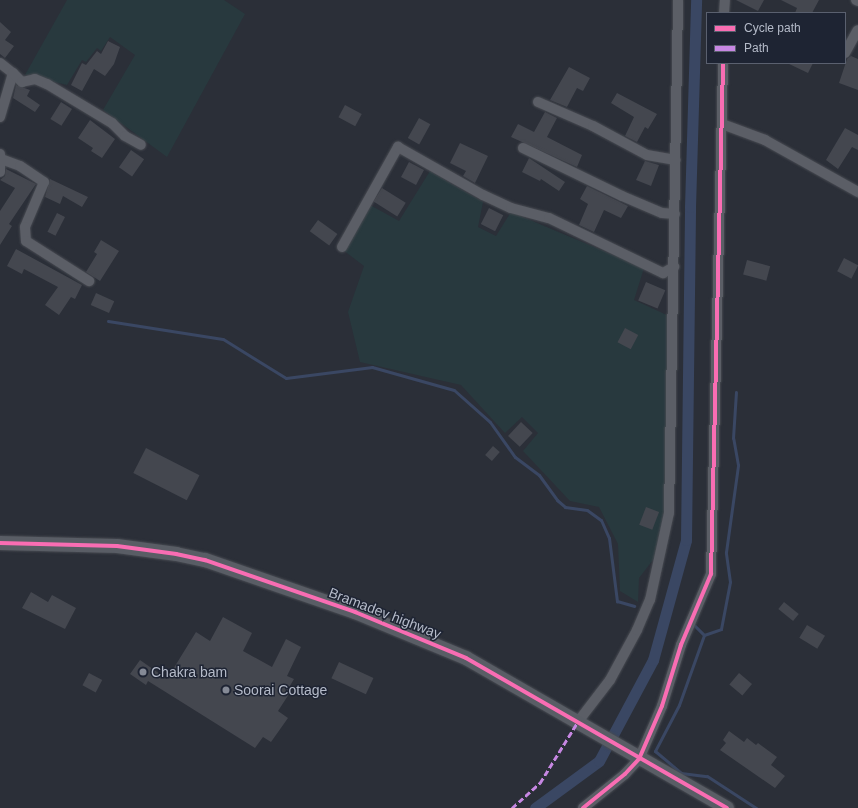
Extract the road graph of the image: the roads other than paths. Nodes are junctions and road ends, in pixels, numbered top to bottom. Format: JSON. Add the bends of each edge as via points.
{"nodes":[{"id":1,"x":678,"y":0,"type":"edge"},
{"id":2,"x":725,"y":0,"type":"edge"},
{"id":3,"x":724,"y":12,"type":"edge"},
{"id":4,"x":858,"y":30,"type":"edge"},
{"id":5,"x":846,"y":51,"type":"edge"},
{"id":6,"x":0,"y":63,"type":"edge"},
{"id":7,"x":723,"y":64,"type":"edge"},
{"id":8,"x":13,"y":73,"type":"junction"},
{"id":9,"x":538,"y":102,"type":"dead end"},
{"id":10,"x":0,"y":117,"type":"edge"},
{"id":11,"x":722,"y":124,"type":"junction"},
{"id":12,"x":141,"y":145,"type":"dead end"},
{"id":13,"x":523,"y":148,"type":"dead end"},
{"id":14,"x":1,"y":156,"type":"edge"},
{"id":15,"x":676,"y":160,"type":"junction"},
{"id":16,"x":0,"y":172,"type":"edge"},
{"id":17,"x":858,"y":192,"type":"edge"},
{"id":18,"x":675,"y":214,"type":"junction"},
{"id":19,"x":342,"y":247,"type":"dead end"},
{"id":20,"x":674,"y":267,"type":"junction"},
{"id":21,"x":89,"y":281,"type":"dead end"},
{"id":22,"x":0,"y":543,"type":"edge"},
{"id":23,"x":580,"y":725,"type":"junction"},
{"id":24,"x":637,"y":758,"type":"junction"},
{"id":25,"x":583,"y":808,"type":"edge"},
{"id":26,"x":727,"y":808,"type":"edge"}],
"edges":[{"from":1,"to":15,"type":"street"},
{"from":2,"to":3,"type":"street"},
{"from":4,"to":5,"type":"street"},
{"from":6,"to":8,"type":"street"},
{"from":7,"to":11,"type":"street"},
{"from":8,"to":10,"type":"street"},
{"from":8,"to":12,"type":"street","via":[[22,82],[34,79],[48,84],[112,122],[125,136]]},
{"from":9,"to":15,"type":"street","via":[[593,126],[647,155]]},
{"from":11,"to":17,"type":"street","via":[[765,140]]},
{"from":11,"to":24,"type":"street","via":[[711,574],[681,645],[662,706]]},
{"from":13,"to":18,"type":"street","via":[[622,196],[662,213]]},
{"from":14,"to":16,"type":"street"},
{"from":14,"to":21,"type":"street","via":[[44,182],[25,227],[26,240]]},
{"from":15,"to":18,"type":"street"},
{"from":18,"to":20,"type":"street"},
{"from":19,"to":20,"type":"street","via":[[398,147],[511,208],[549,218],[663,273]]},
{"from":20,"to":23,"type":"street","via":[[669,513],[650,600],[610,680]]},
{"from":22,"to":23,"type":"street","name":"Bramadev highway","via":[[117,546],[205,560],[355,612],[421,638],[466,658]]},
{"from":23,"to":24,"type":"street","name":"Bramadev highway"},
{"from":24,"to":25,"type":"street","via":[[625,774]]},
{"from":24,"to":26,"type":"street","name":"Bramadev highway"}]}
